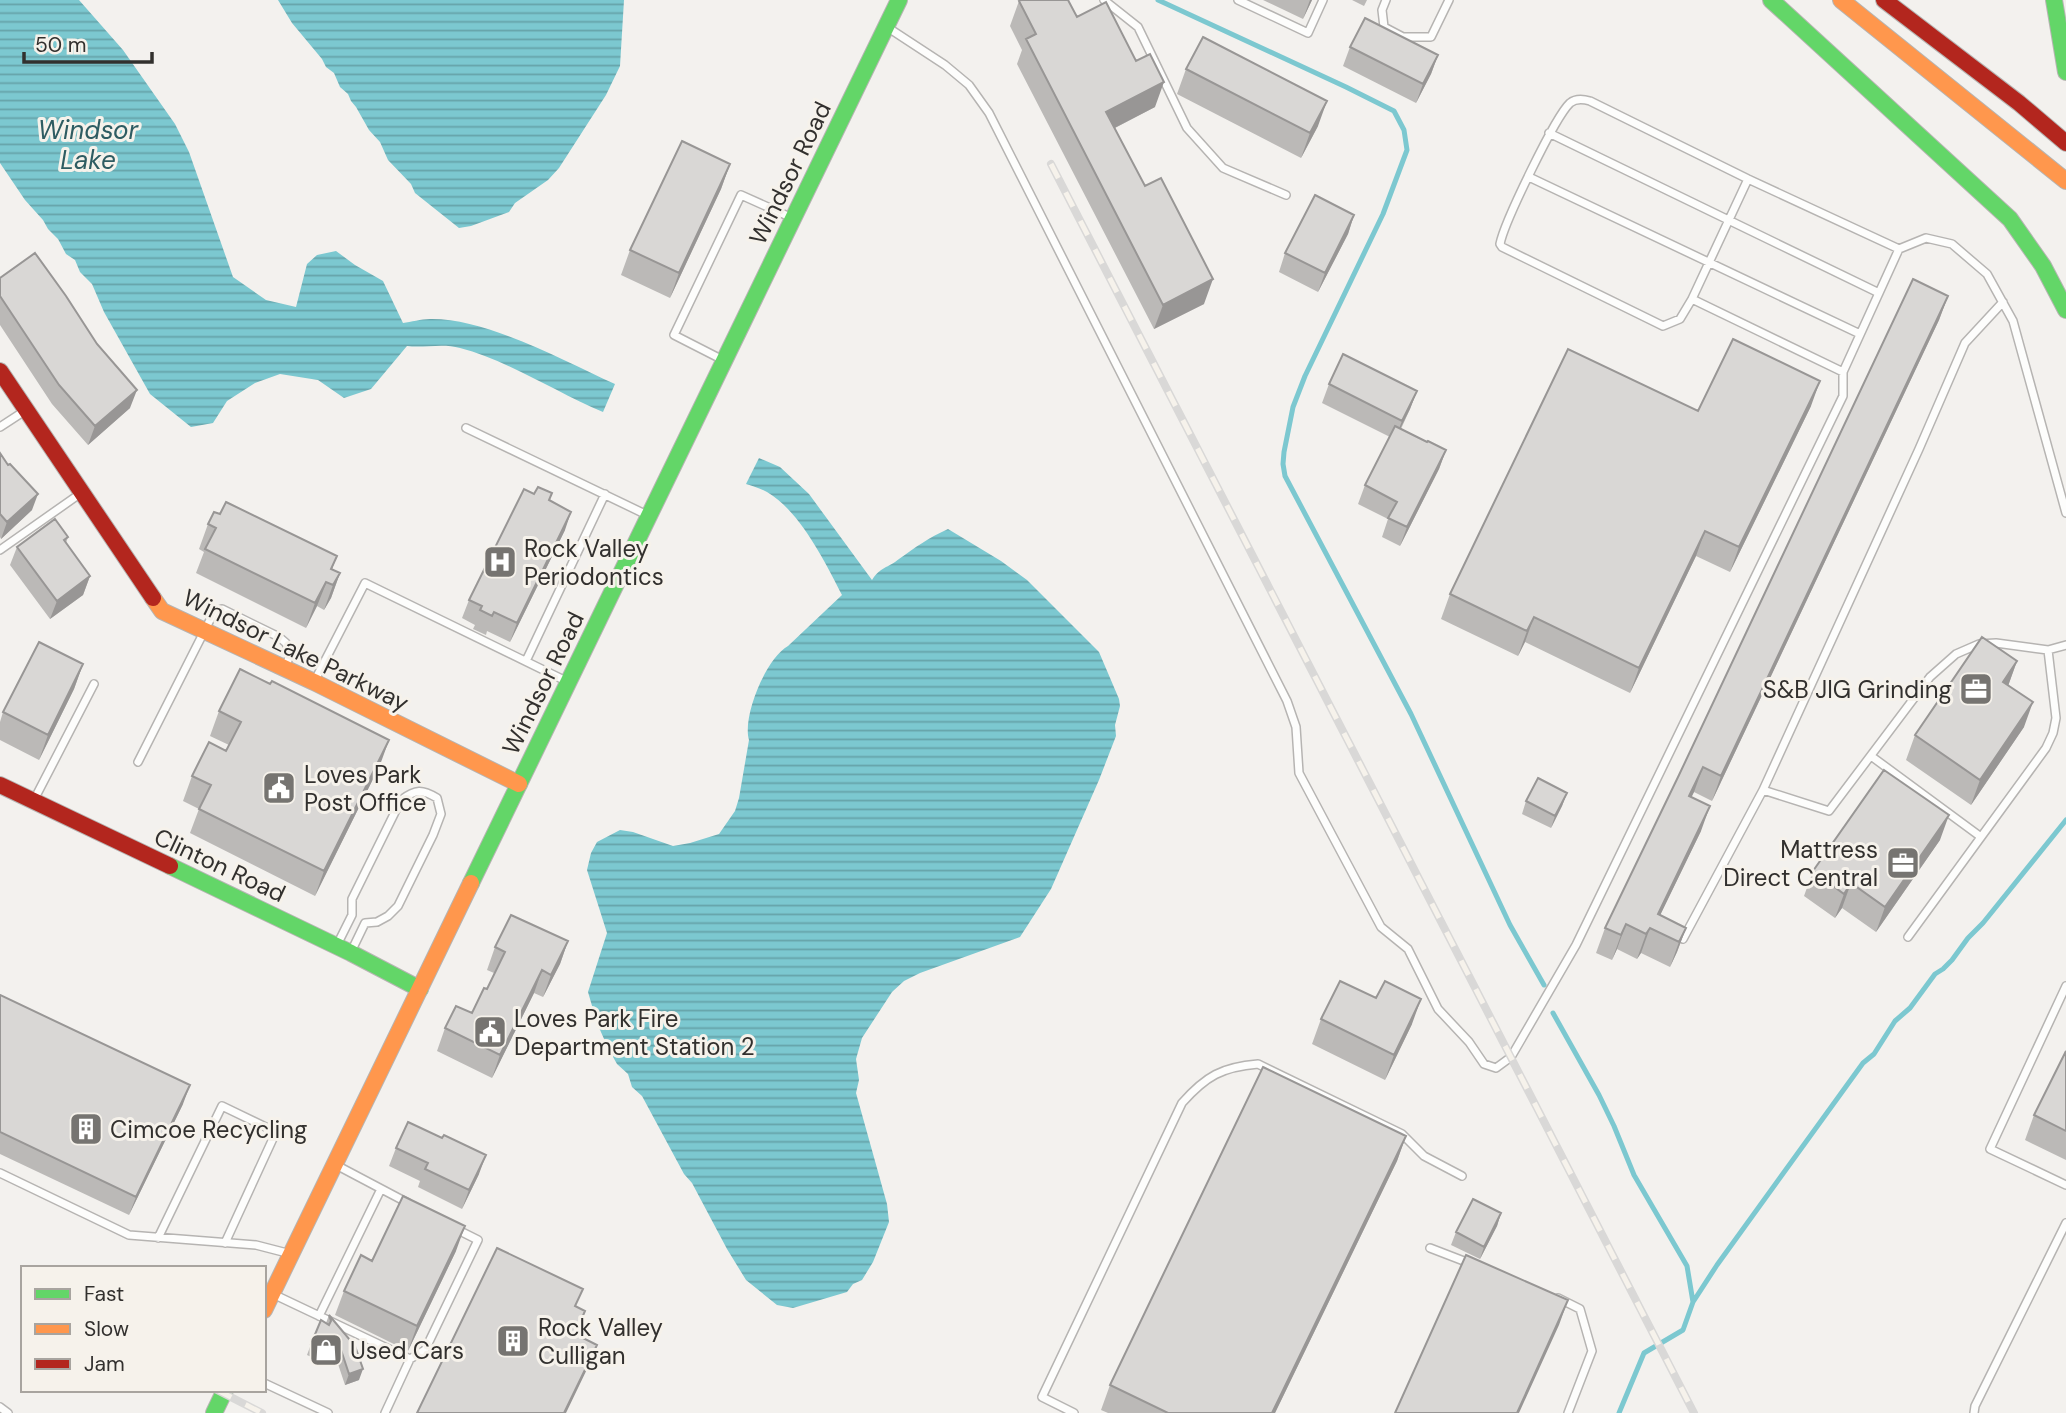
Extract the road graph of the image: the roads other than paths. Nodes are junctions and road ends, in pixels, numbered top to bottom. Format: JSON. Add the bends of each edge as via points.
{"nodes":[{"id":1,"x":899,"y":0,"type":"edge"},
{"id":2,"x":1104,"y":0,"type":"edge"},
{"id":3,"x":1238,"y":0,"type":"edge"},
{"id":4,"x":1323,"y":0,"type":"edge"},
{"id":5,"x":1387,"y":0,"type":"edge"},
{"id":6,"x":1449,"y":0,"type":"edge"},
{"id":7,"x":1770,"y":0,"type":"edge"},
{"id":8,"x":1841,"y":0,"type":"edge"},
{"id":9,"x":1884,"y":0,"type":"edge"},
{"id":10,"x":2054,"y":0,"type":"edge"},
{"id":11,"x":886,"y":26,"type":"junction"},
{"id":12,"x":2066,"y":72,"type":"edge"},
{"id":13,"x":1549,"y":133,"type":"junction"},
{"id":14,"x":2066,"y":143,"type":"edge"},
{"id":15,"x":1529,"y":177,"type":"junction"},
{"id":16,"x":1748,"y":179,"type":"junction"},
{"id":17,"x":2066,"y":181,"type":"edge"},
{"id":18,"x":1286,"y":195,"type":"dead end"},
{"id":19,"x":793,"y":219,"type":"junction"},
{"id":20,"x":1729,"y":220,"type":"junction"},
{"id":21,"x":1899,"y":249,"type":"junction"},
{"id":22,"x":1709,"y":263,"type":"junction"},
{"id":23,"x":1879,"y":293,"type":"junction"},
{"id":24,"x":1692,"y":299,"type":"junction"},
{"id":25,"x":2003,"y":303,"type":"junction"},
{"id":26,"x":2066,"y":310,"type":"edge"},
{"id":27,"x":1860,"y":334,"type":"junction"},
{"id":28,"x":724,"y":360,"type":"junction"},
{"id":29,"x":0,"y":371,"type":"edge"},
{"id":30,"x":1843,"y":373,"type":"junction"},
{"id":31,"x":6,"y":392,"type":"edge"},
{"id":32,"x":26,"y":410,"type":"junction"},
{"id":33,"x":0,"y":427,"type":"edge"},
{"id":34,"x":466,"y":428,"type":"dead end"},
{"id":35,"x":82,"y":493,"type":"junction"},
{"id":36,"x":606,"y":494,"type":"junction"},
{"id":37,"x":2066,"y":513,"type":"edge"},
{"id":38,"x":649,"y":516,"type":"junction"},
{"id":39,"x":0,"y":550,"type":"edge"},
{"id":40,"x":204,"y":631,"type":"junction"},
{"id":41,"x":2066,"y":645,"type":"edge"},
{"id":42,"x":2049,"y":649,"type":"junction"},
{"id":43,"x":526,"y":661,"type":"junction"},
{"id":44,"x":285,"y":668,"type":"junction"},
{"id":45,"x":314,"y":682,"type":"junction"},
{"id":46,"x":569,"y":682,"type":"junction"},
{"id":47,"x":94,"y":684,"type":"dead end"},
{"id":48,"x":1871,"y":755,"type":"junction"},
{"id":49,"x":138,"y":762,"type":"dead end"},
{"id":50,"x":519,"y":784,"type":"junction"},
{"id":51,"x":0,"y":786,"type":"edge"},
{"id":52,"x":1763,"y":790,"type":"junction"},
{"id":53,"x":33,"y":802,"type":"junction"},
{"id":54,"x":1981,"y":837,"type":"junction"},
{"id":55,"x":1908,"y":937,"type":"dead end"},
{"id":56,"x":1683,"y":939,"type":"edge"},
{"id":57,"x":344,"y":949,"type":"junction"},
{"id":58,"x":2066,"y":986,"type":"edge"},
{"id":59,"x":420,"y":989,"type":"junction"},
{"id":60,"x":335,"y":1165,"type":"junction"},
{"id":61,"x":0,"y":1173,"type":"edge"},
{"id":62,"x":1462,"y":1176,"type":"dead end"},
{"id":63,"x":2066,"y":1185,"type":"edge"},
{"id":64,"x":381,"y":1189,"type":"junction"},
{"id":65,"x":417,"y":1208,"type":"edge"},
{"id":66,"x":2066,"y":1223,"type":"edge"},
{"id":67,"x":453,"y":1227,"type":"edge"},
{"id":68,"x":158,"y":1238,"type":"junction"},
{"id":69,"x":225,"y":1242,"type":"junction"},
{"id":70,"x":1430,"y":1248,"type":"dead end"},
{"id":71,"x":291,"y":1255,"type":"junction"},
{"id":72,"x":1472,"y":1264,"type":"edge"},
{"id":73,"x":272,"y":1294,"type":"junction"},
{"id":74,"x":1555,"y":1297,"type":"edge"},
{"id":75,"x":266,"y":1306,"type":"edge"},
{"id":76,"x":319,"y":1315,"type":"junction"},
{"id":77,"x":410,"y":1359,"type":"junction"},
{"id":78,"x":266,"y":1384,"type":"edge"},
{"id":79,"x":224,"y":1392,"type":"edge"},
{"id":80,"x":0,"y":1407,"type":"edge"},
{"id":81,"x":8,"y":1413,"type":"edge"},
{"id":82,"x":214,"y":1413,"type":"edge"},
{"id":83,"x":328,"y":1413,"type":"edge"},
{"id":84,"x":385,"y":1413,"type":"edge"},
{"id":85,"x":1074,"y":1413,"type":"edge"},
{"id":86,"x":1568,"y":1413,"type":"edge"},
{"id":87,"x":1974,"y":1413,"type":"edge"}],
"edges":[{"from":1,"to":11,"type":"street","name":"Windsor Road"},
{"from":2,"to":18,"type":"lane","via":[[1138,27],[1187,128],[1223,168]]},
{"from":3,"to":4,"type":"lane","via":[[1308,33]]},
{"from":5,"to":6,"type":"lane","via":[[1382,10],[1384,27],[1403,37],[1431,37]]},
{"from":7,"to":26,"type":"street","via":[[2010,219]]},
{"from":8,"to":17,"type":"street"},
{"from":9,"to":14,"type":"street"},
{"from":10,"to":12,"type":"street"},
{"from":11,"to":19,"type":"street","name":"Windsor Road"},
{"from":11,"to":30,"type":"lane","via":[[970,85],[989,113],[1287,701],[1296,727],[1299,773],[1381,927],[1408,949],[1438,1009],[1490,1068],[1511,1057],[1576,945],[1843,397]]},
{"from":13,"to":15,"type":"lane"},
{"from":13,"to":16,"type":"lane","via":[[1573,100],[1583,99]]},
{"from":13,"to":20,"type":"lane"},
{"from":15,"to":22,"type":"lane"},
{"from":15,"to":24,"type":"lane","via":[[1500,241],[1502,247],[1663,326],[1680,319]]},
{"from":16,"to":20,"type":"lane"},
{"from":16,"to":21,"type":"lane"},
{"from":19,"to":28,"type":"street","name":"Windsor Road"},
{"from":19,"to":28,"type":"lane","via":[[741,195],[674,335]]},
{"from":20,"to":22,"type":"lane"},
{"from":20,"to":23,"type":"lane"},
{"from":21,"to":23,"type":"lane"},
{"from":21,"to":25,"type":"lane","via":[[1927,238],[1952,244],[1987,274]]},
{"from":22,"to":24,"type":"lane"},
{"from":22,"to":27,"type":"lane"},
{"from":23,"to":27,"type":"lane"},
{"from":24,"to":30,"type":"lane"},
{"from":25,"to":37,"type":"lane","via":[[2014,321]]},
{"from":25,"to":52,"type":"lane","via":[[1965,342]]},
{"from":27,"to":30,"type":"lane"},
{"from":28,"to":38,"type":"street","name":"Windsor Road"},
{"from":29,"to":31,"type":"street","name":"Windsor Lake Parkway"},
{"from":31,"to":32,"type":"street","name":"Windsor Lake Parkway"},
{"from":32,"to":33,"type":"lane"},
{"from":32,"to":35,"type":"street","name":"Windsor Lake Parkway"},
{"from":34,"to":36,"type":"lane"},
{"from":35,"to":39,"type":"lane"},
{"from":35,"to":40,"type":"street","name":"Windsor Lake Parkway","via":[[162,611]]},
{"from":36,"to":38,"type":"lane"},
{"from":36,"to":43,"type":"lane"},
{"from":38,"to":46,"type":"street","name":"Windsor Road"},
{"from":40,"to":44,"type":"street","name":"Windsor Lake Parkway"},
{"from":40,"to":44,"type":"lane","via":[[214,612],[222,609],[286,643],[290,655]]},
{"from":40,"to":49,"type":"lane"},
{"from":41,"to":42,"type":"lane"},
{"from":42,"to":48,"type":"lane","via":[[1996,643],[1979,644],[1956,654],[1930,677]]},
{"from":42,"to":54,"type":"lane","via":[[2056,718],[2053,733]]},
{"from":43,"to":45,"type":"lane","via":[[365,583]]},
{"from":43,"to":46,"type":"lane"},
{"from":44,"to":45,"type":"street","name":"Windsor Lake Parkway"},
{"from":45,"to":50,"type":"street","name":"Windsor Lake Parkway"},
{"from":46,"to":50,"type":"street","name":"Windsor Road"},
{"from":47,"to":53,"type":"lane"},
{"from":48,"to":52,"type":"lane","via":[[1829,811]]},
{"from":48,"to":54,"type":"lane"},
{"from":50,"to":59,"type":"street","name":"Windsor Road"},
{"from":51,"to":53,"type":"street","name":"Clinton Road"},
{"from":52,"to":56,"type":"lane"},
{"from":53,"to":57,"type":"street","name":"Clinton Road"},
{"from":54,"to":55,"type":"lane"},
{"from":57,"to":57,"type":"lane","via":[[365,923],[377,922],[398,906],[441,814],[437,798],[426,791],[412,792],[401,800],[352,899]]},
{"from":57,"to":59,"type":"street","name":"Clinton Road"},
{"from":58,"to":63,"type":"lane","via":[[1990,1149]]},
{"from":59,"to":60,"type":"street","name":"Windsor Road"},
{"from":60,"to":64,"type":"lane"},
{"from":60,"to":71,"type":"street","name":"Windsor Road"},
{"from":61,"to":68,"type":"lane","via":[[129,1235]]},
{"from":62,"to":85,"type":"lane","via":[[1424,1156],[1402,1134],[1258,1064],[1218,1072],[1182,1103],[1042,1396]]},
{"from":64,"to":65,"type":"lane"},
{"from":64,"to":76,"type":"lane"},
{"from":66,"to":87,"type":"lane"},
{"from":67,"to":77,"type":"lane","via":[[478,1240],[425,1350]]},
{"from":68,"to":69,"type":"lane"},
{"from":68,"to":69,"type":"lane","via":[[222,1106],[276,1132]]},
{"from":69,"to":71,"type":"lane"},
{"from":70,"to":72,"type":"lane"},
{"from":71,"to":73,"type":"street","name":"Windsor Road"},
{"from":73,"to":75,"type":"street","name":"Windsor Road"},
{"from":73,"to":76,"type":"lane"},
{"from":74,"to":86,"type":"lane","via":[[1580,1309],[1592,1351]]},
{"from":76,"to":77,"type":"lane"},
{"from":77,"to":84,"type":"lane"},
{"from":78,"to":83,"type":"lane"},
{"from":79,"to":82,"type":"street"},
{"from":80,"to":81,"type":"lane"}]}
